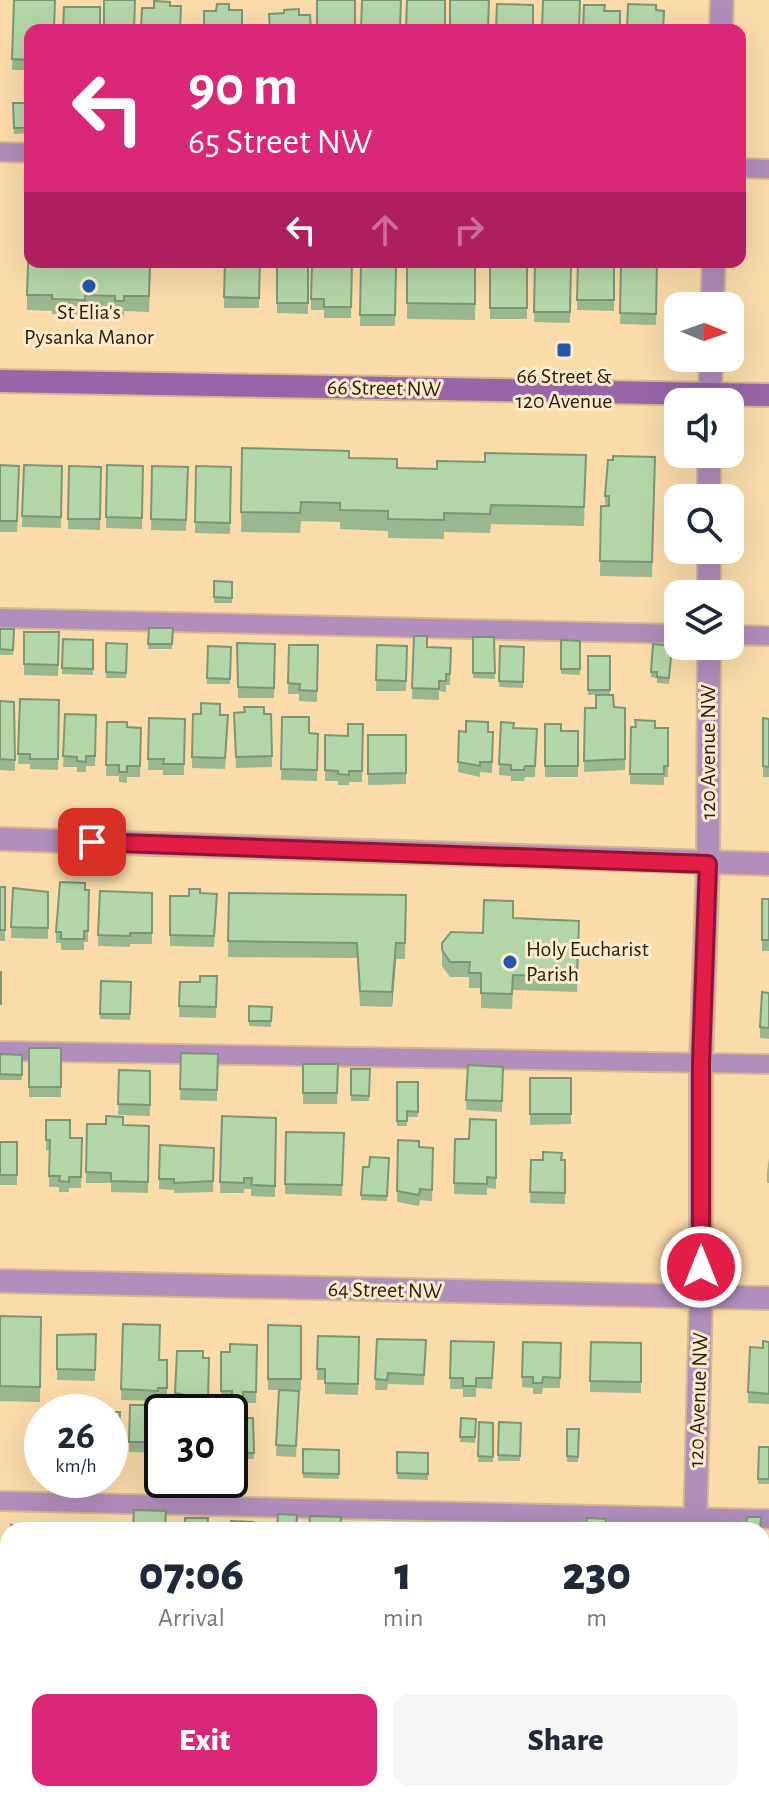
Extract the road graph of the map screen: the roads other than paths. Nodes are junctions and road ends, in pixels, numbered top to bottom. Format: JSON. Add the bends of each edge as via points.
{"nodes":[{"id":1,"x":722,"y":0,"type":"edge"},
{"id":2,"x":721,"y":24,"type":"edge"},
{"id":3,"x":0,"y":152,"type":"edge"},
{"id":4,"x":24,"y":153,"type":"edge"},
{"id":5,"x":746,"y":168,"type":"edge"},
{"id":6,"x":769,"y":169,"type":"edge"},
{"id":7,"x":714,"y":268,"type":"edge"},
{"id":8,"x":713,"y":292,"type":"edge"},
{"id":9,"x":0,"y":381,"type":"edge"},
{"id":10,"x":769,"y":395,"type":"edge"},
{"id":11,"x":744,"y":396,"type":"edge"},
{"id":12,"x":664,"y":397,"type":"edge"},
{"id":13,"x":0,"y":618,"type":"edge"},
{"id":14,"x":664,"y":634,"type":"edge"},
{"id":15,"x":744,"y":635,"type":"edge"},
{"id":16,"x":769,"y":636,"type":"edge"},
{"id":17,"x":709,"y":660,"type":"edge"},
{"id":18,"x":0,"y":839,"type":"edge"},
{"id":19,"x":708,"y":864,"type":"junction"},
{"id":20,"x":769,"y":864,"type":"edge"},
{"id":21,"x":0,"y":1051,"type":"edge"},
{"id":22,"x":701,"y":1062,"type":"junction"},
{"id":23,"x":769,"y":1064,"type":"edge"},
{"id":24,"x":0,"y":1281,"type":"edge"},
{"id":25,"x":701,"y":1296,"type":"junction"},
{"id":26,"x":769,"y":1298,"type":"edge"},
{"id":27,"x":0,"y":1501,"type":"edge"},
{"id":28,"x":769,"y":1519,"type":"edge"},
{"id":29,"x":635,"y":1522,"type":"edge"},
{"id":30,"x":695,"y":1522,"type":"edge"},
{"id":31,"x":725,"y":1522,"type":"edge"}],
"edges":[{"from":1,"to":2,"type":"street"},
{"from":3,"to":4,"type":"lane"},
{"from":5,"to":6,"type":"lane"},
{"from":7,"to":8,"type":"street"},
{"from":9,"to":12,"type":"main road","name":"66 Street NW"},
{"from":10,"to":11,"type":"main road","name":"66 Street NW"},
{"from":13,"to":14,"type":"lane"},
{"from":15,"to":16,"type":"lane"},
{"from":17,"to":19,"type":"street","name":"120 Avenue NW"},
{"from":18,"to":19,"type":"street"},
{"from":19,"to":20,"type":"street"},
{"from":19,"to":22,"type":"street","name":"120 Avenue NW"},
{"from":21,"to":22,"type":"lane"},
{"from":22,"to":23,"type":"lane"},
{"from":22,"to":25,"type":"street","name":"120 Avenue NW"},
{"from":24,"to":25,"type":"street","name":"64 Street NW"},
{"from":25,"to":26,"type":"street","name":"64 Street NW"},
{"from":25,"to":30,"type":"street","name":"120 Avenue NW"},
{"from":27,"to":29,"type":"lane"},
{"from":28,"to":31,"type":"lane"}]}
